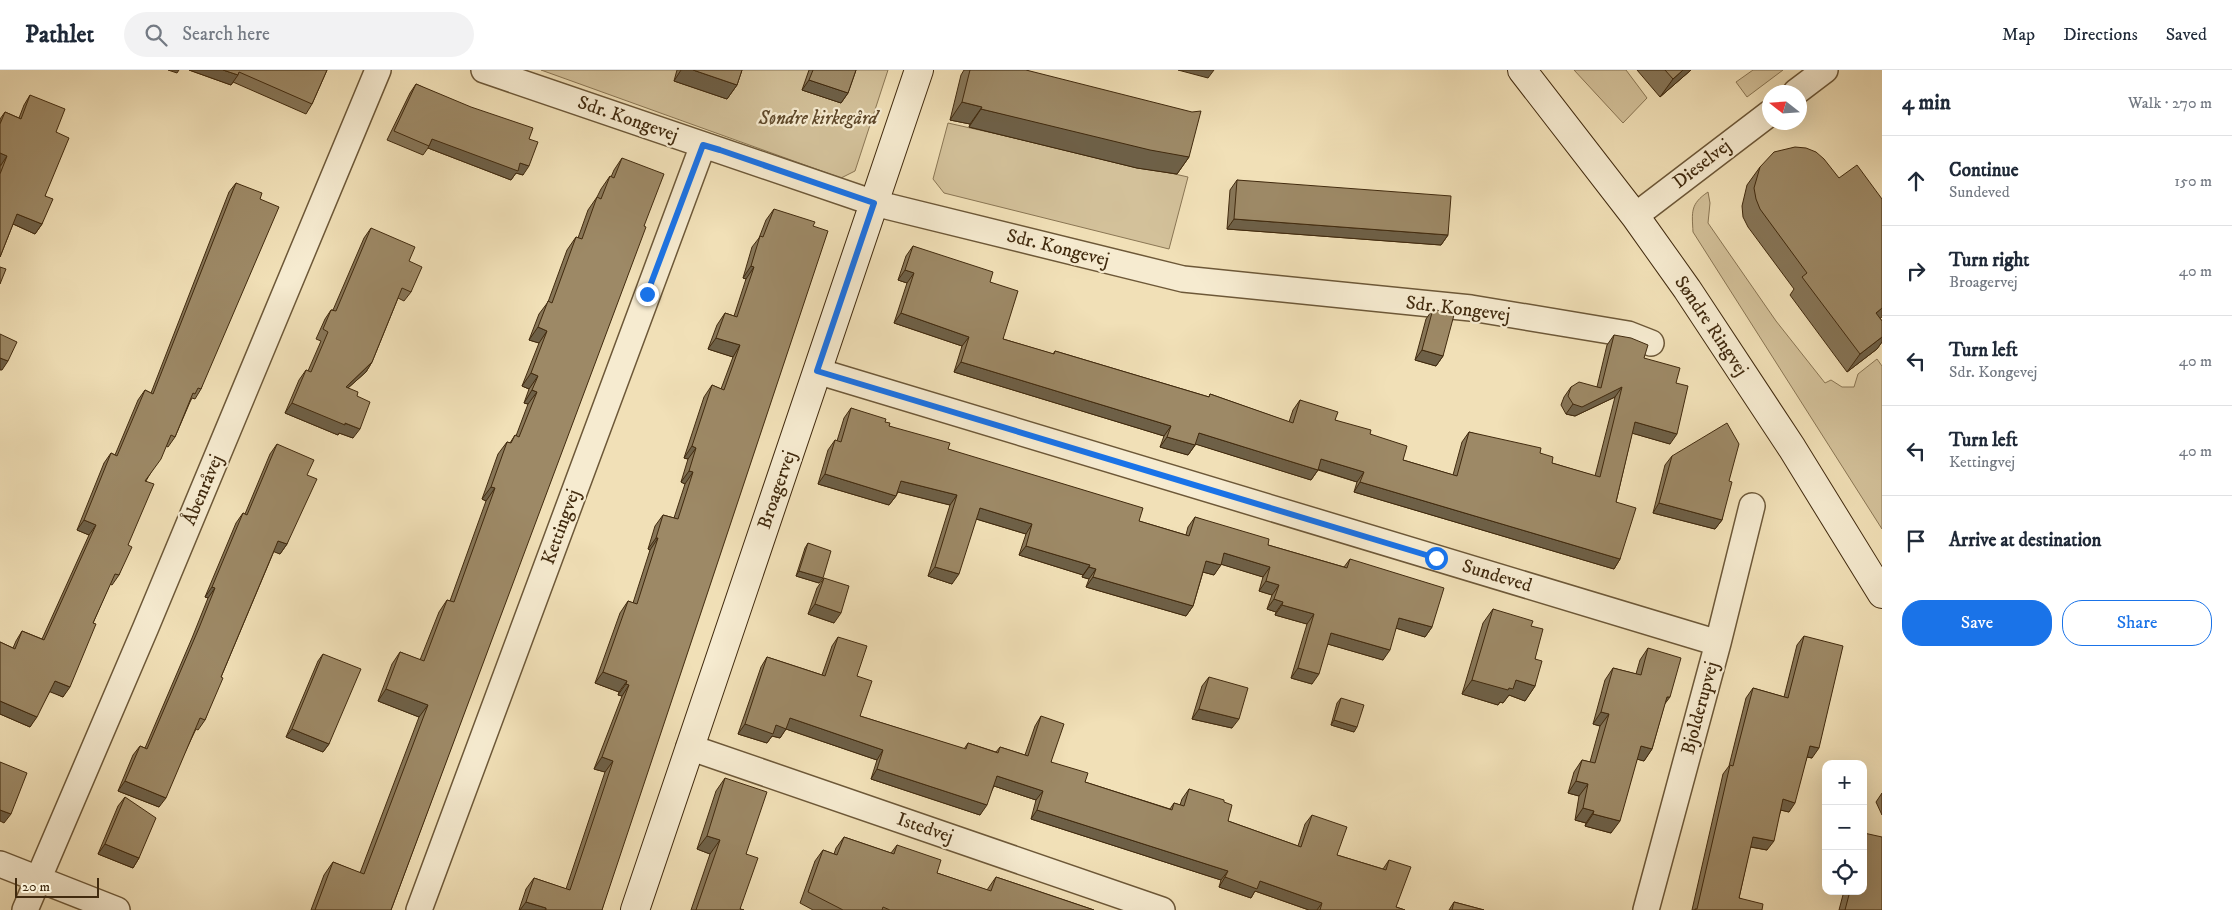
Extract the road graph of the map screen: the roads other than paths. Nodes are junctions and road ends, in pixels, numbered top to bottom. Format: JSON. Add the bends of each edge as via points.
{"nodes":[{"id":1,"x":378,"y":70,"type":"edge"},
{"id":2,"x":484,"y":70,"type":"edge"},
{"id":3,"x":918,"y":70,"type":"edge"},
{"id":4,"x":1522,"y":70,"type":"edge"},
{"id":5,"x":1825,"y":70,"type":"edge"},
{"id":6,"x":1805,"y":85,"type":"edge"},
{"id":7,"x":1762,"y":119,"type":"edge"},
{"id":8,"x":703,"y":145,"type":"junction"},
{"id":9,"x":874,"y":203,"type":"junction"},
{"id":10,"x":1635,"y":216,"type":"junction"},
{"id":11,"x":1651,"y":343,"type":"dead end"},
{"id":12,"x":817,"y":371,"type":"junction"},
{"id":13,"x":1752,"y":506,"type":"dead end"},
{"id":14,"x":1882,"y":594,"type":"edge"},
{"id":15,"x":1718,"y":643,"type":"junction"},
{"id":16,"x":689,"y":747,"type":"junction"},
{"id":17,"x":0,"y":864,"type":"edge"},
{"id":18,"x":38,"y":879,"type":"junction"},
{"id":19,"x":25,"y":910,"type":"edge"},
{"id":20,"x":117,"y":910,"type":"edge"},
{"id":21,"x":418,"y":910,"type":"edge"},
{"id":22,"x":635,"y":910,"type":"edge"},
{"id":23,"x":1162,"y":910,"type":"edge"},
{"id":24,"x":1646,"y":910,"type":"edge"}],
"edges":[{"from":1,"to":18,"type":"street","name":"Åbenråvej"},
{"from":2,"to":8,"type":"street","name":"Sdr. Kongevej"},
{"from":3,"to":9,"type":"street","name":"Broagervej"},
{"from":4,"to":10,"type":"street","name":"Søndre Ringvej"},
{"from":5,"to":6,"type":"street"},
{"from":7,"to":10,"type":"street","name":"Dieselvej"},
{"from":8,"to":9,"type":"street","name":"Sdr. Kongevej"},
{"from":8,"to":21,"type":"street","name":"Kettingvej"},
{"from":9,"to":11,"type":"street","name":"Sdr. Kongevej","via":[[1183,279],[1471,308],[1628,334]]},
{"from":9,"to":12,"type":"street","name":"Broagervej"},
{"from":10,"to":14,"type":"street","name":"Søndre Ringvej","via":[[1792,448]]},
{"from":12,"to":15,"type":"street","name":"Sundeved"},
{"from":12,"to":16,"type":"street","name":"Broagervej"},
{"from":13,"to":15,"type":"street","name":"Bjolderupvej"},
{"from":15,"to":24,"type":"street","name":"Bjolderupvej"},
{"from":16,"to":22,"type":"street","name":"Broagervej"},
{"from":16,"to":23,"type":"street","name":"Istedvej"},
{"from":17,"to":18,"type":"street"},
{"from":18,"to":19,"type":"street","name":"Åbenråvej"},
{"from":18,"to":20,"type":"street"}]}
